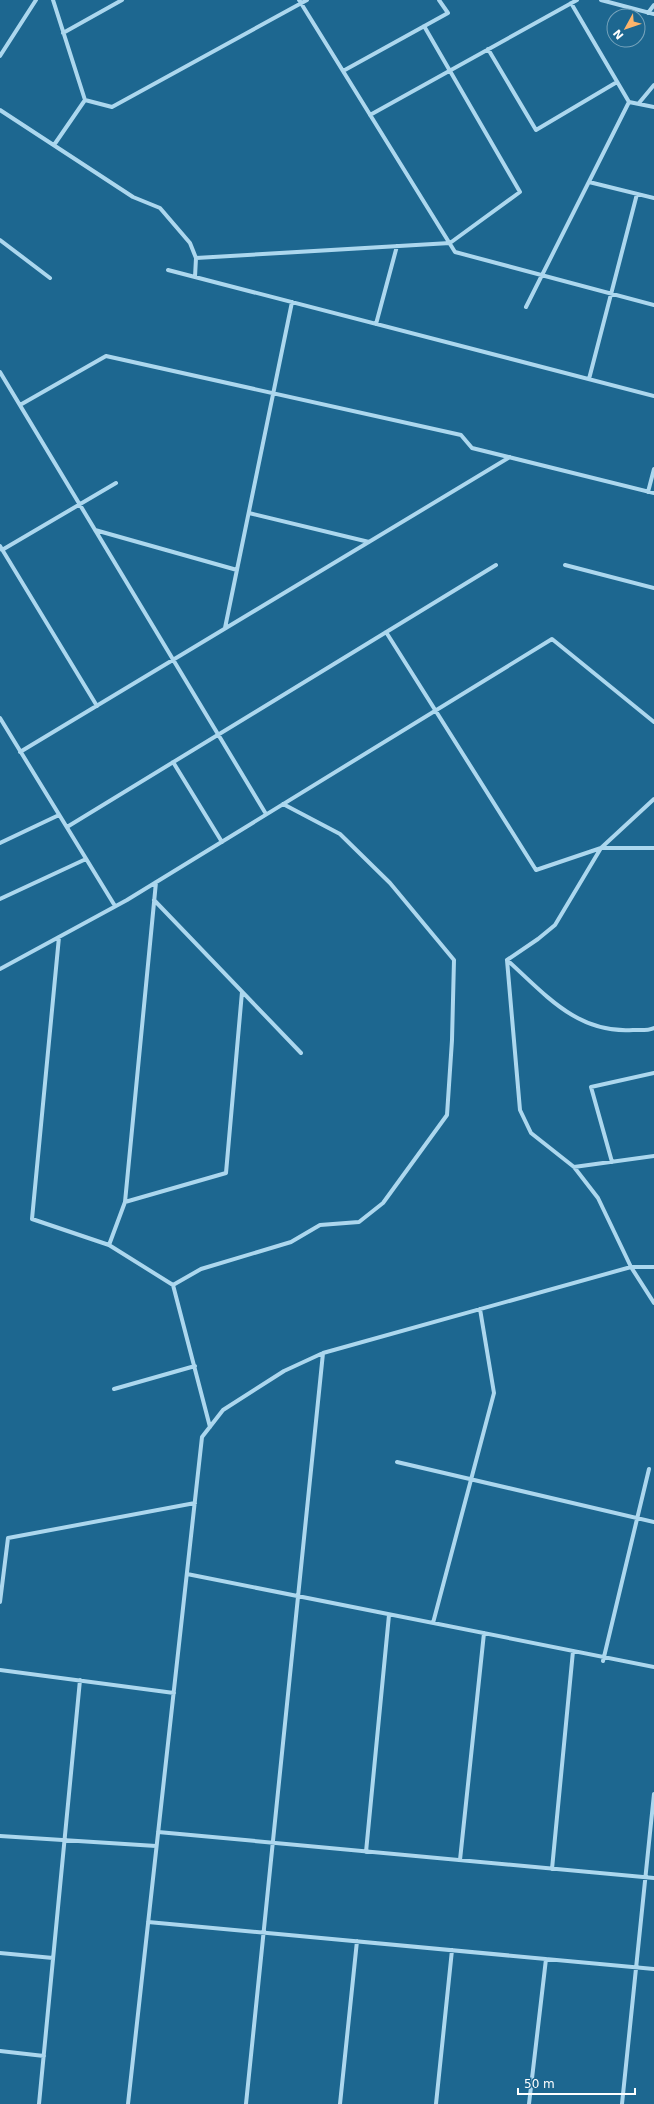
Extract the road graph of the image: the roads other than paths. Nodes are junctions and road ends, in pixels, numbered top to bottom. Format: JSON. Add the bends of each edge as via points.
{"nodes":[{"id":1,"x":36,"y":0,"type":"edge"},
{"id":2,"x":53,"y":0,"type":"edge"},
{"id":3,"x":122,"y":0,"type":"edge"},
{"id":4,"x":307,"y":0,"type":"edge"},
{"id":5,"x":439,"y":0,"type":"edge"},
{"id":6,"x":577,"y":0,"type":"edge"},
{"id":7,"x":601,"y":0,"type":"edge"},
{"id":8,"x":300,"y":2,"type":"edge"},
{"id":9,"x":571,"y":3,"type":"junction"},
{"id":10,"x":654,"y":5,"type":"edge"},
{"id":11,"x":648,"y":13,"type":"junction"},
{"id":12,"x":654,"y":14,"type":"edge"},
{"id":13,"x":424,"y":26,"type":"junction"},
{"id":14,"x":63,"y":33,"type":"junction"},
{"id":15,"x":488,"y":49,"type":"junction"},
{"id":16,"x":0,"y":56,"type":"edge"},
{"id":17,"x":450,"y":70,"type":"junction"},
{"id":18,"x":343,"y":71,"type":"junction"},
{"id":19,"x":617,"y":82,"type":"junction"},
{"id":20,"x":654,"y":85,"type":"edge"},
{"id":21,"x":84,"y":100,"type":"junction"},
{"id":22,"x":629,"y":102,"type":"junction"},
{"id":23,"x":639,"y":103,"type":"junction"},
{"id":24,"x":654,"y":107,"type":"edge"},
{"id":25,"x":0,"y":110,"type":"edge"},
{"id":26,"x":370,"y":115,"type":"junction"},
{"id":27,"x":54,"y":145,"type":"junction"},
{"id":28,"x":589,"y":182,"type":"junction"},
{"id":29,"x":636,"y":194,"type":"junction"},
{"id":30,"x":654,"y":198,"type":"edge"},
{"id":31,"x":0,"y":240,"type":"edge"},
{"id":32,"x":450,"y":243,"type":"junction"},
{"id":33,"x":396,"y":246,"type":"junction"},
{"id":34,"x":196,"y":258,"type":"junction"},
{"id":35,"x":168,"y":270,"type":"dead end"},
{"id":36,"x":542,"y":275,"type":"junction"},
{"id":37,"x":194,"y":277,"type":"junction"},
{"id":38,"x":50,"y":278,"type":"dead end"},
{"id":39,"x":611,"y":294,"type":"junction"},
{"id":40,"x":292,"y":302,"type":"junction"},
{"id":41,"x":654,"y":305,"type":"edge"},
{"id":42,"x":526,"y":307,"type":"dead end"},
{"id":43,"x":376,"y":324,"type":"junction"},
{"id":44,"x":0,"y":372,"type":"edge"},
{"id":45,"x":589,"y":379,"type":"junction"},
{"id":46,"x":274,"y":393,"type":"junction"},
{"id":47,"x":654,"y":396,"type":"edge"},
{"id":48,"x":20,"y":405,"type":"junction"},
{"id":49,"x":510,"y":457,"type":"junction"},
{"id":50,"x":654,"y":469,"type":"edge"},
{"id":51,"x":116,"y":482,"type":"dead end"},
{"id":52,"x":648,"y":492,"type":"junction"},
{"id":53,"x":654,"y":493,"type":"edge"},
{"id":54,"x":80,"y":504,"type":"junction"},
{"id":55,"x":249,"y":513,"type":"junction"},
{"id":56,"x":96,"y":530,"type":"junction"},
{"id":57,"x":369,"y":542,"type":"junction"},
{"id":58,"x":1,"y":548,"type":"edge"},
{"id":59,"x":496,"y":565,"type":"dead end"},
{"id":60,"x":565,"y":565,"type":"dead end"},
{"id":61,"x":237,"y":570,"type":"junction"},
{"id":62,"x":654,"y":588,"type":"edge"},
{"id":63,"x":225,"y":628,"type":"junction"},
{"id":64,"x":386,"y":632,"type":"junction"},
{"id":65,"x":173,"y":660,"type":"junction"},
{"id":66,"x":97,"y":706,"type":"junction"},
{"id":67,"x":435,"y":711,"type":"junction"},
{"id":68,"x":0,"y":718,"type":"edge"},
{"id":69,"x":654,"y":722,"type":"edge"},
{"id":70,"x":5,"y":727,"type":"junction"},
{"id":71,"x":0,"y":730,"type":"edge"},
{"id":72,"x":218,"y":734,"type":"junction"},
{"id":73,"x":20,"y":752,"type":"junction"},
{"id":74,"x":173,"y":762,"type":"junction"},
{"id":75,"x":654,"y":799,"type":"edge"},
{"id":76,"x":283,"y":804,"type":"junction"},
{"id":77,"x":266,"y":814,"type":"junction"},
{"id":78,"x":59,"y":815,"type":"junction"},
{"id":79,"x":66,"y":827,"type":"junction"},
{"id":80,"x":222,"y":842,"type":"junction"},
{"id":81,"x":0,"y":843,"type":"edge"},
{"id":82,"x":601,"y":848,"type":"junction"},
{"id":83,"x":654,"y":848,"type":"edge"},
{"id":84,"x":86,"y":859,"type":"junction"},
{"id":85,"x":156,"y":882,"type":"junction"},
{"id":86,"x":0,"y":899,"type":"edge"},
{"id":87,"x":154,"y":900,"type":"junction"},
{"id":88,"x":115,"y":906,"type":"junction"},
{"id":89,"x":59,"y":937,"type":"junction"},
{"id":90,"x":507,"y":960,"type":"junction"},
{"id":91,"x":0,"y":969,"type":"edge"},
{"id":92,"x":242,"y":992,"type":"junction"},
{"id":93,"x":654,"y":1028,"type":"edge"},
{"id":94,"x":301,"y":1053,"type":"dead end"},
{"id":95,"x":654,"y":1073,"type":"edge"},
{"id":96,"x":654,"y":1156,"type":"edge"},
{"id":97,"x":612,"y":1162,"type":"junction"},
{"id":98,"x":574,"y":1167,"type":"junction"},
{"id":99,"x":125,"y":1202,"type":"junction"},
{"id":100,"x":108,"y":1244,"type":"junction"},
{"id":101,"x":631,"y":1267,"type":"junction"},
{"id":102,"x":654,"y":1267,"type":"edge"},
{"id":103,"x":174,"y":1285,"type":"junction"},
{"id":104,"x":654,"y":1303,"type":"edge"},
{"id":105,"x":480,"y":1309,"type":"junction"},
{"id":106,"x":323,"y":1353,"type":"junction"},
{"id":107,"x":194,"y":1366,"type":"junction"},
{"id":108,"x":114,"y":1389,"type":"dead end"},
{"id":109,"x":210,"y":1427,"type":"junction"},
{"id":110,"x":397,"y":1462,"type":"dead end"},
{"id":111,"x":649,"y":1469,"type":"dead end"},
{"id":112,"x":471,"y":1479,"type":"junction"},
{"id":113,"x":195,"y":1503,"type":"junction"},
{"id":114,"x":638,"y":1518,"type":"junction"},
{"id":115,"x":654,"y":1522,"type":"edge"},
{"id":116,"x":187,"y":1574,"type":"junction"},
{"id":117,"x":298,"y":1596,"type":"junction"},
{"id":118,"x":0,"y":1602,"type":"edge"},
{"id":119,"x":390,"y":1615,"type":"junction"},
{"id":120,"x":433,"y":1623,"type":"junction"},
{"id":121,"x":484,"y":1633,"type":"junction"},
{"id":122,"x":573,"y":1651,"type":"junction"},
{"id":123,"x":603,"y":1659,"type":"junction"},
{"id":124,"x":654,"y":1667,"type":"edge"},
{"id":125,"x":0,"y":1670,"type":"edge"},
{"id":126,"x":80,"y":1680,"type":"junction"},
{"id":127,"x":174,"y":1692,"type":"junction"},
{"id":128,"x":654,"y":1794,"type":"edge"},
{"id":129,"x":158,"y":1832,"type":"junction"},
{"id":130,"x":0,"y":1836,"type":"edge"},
{"id":131,"x":65,"y":1839,"type":"junction"},
{"id":132,"x":273,"y":1843,"type":"junction"},
{"id":133,"x":156,"y":1846,"type":"junction"},
{"id":134,"x":366,"y":1852,"type":"junction"},
{"id":135,"x":460,"y":1860,"type":"junction"},
{"id":136,"x":552,"y":1869,"type":"junction"},
{"id":137,"x":646,"y":1877,"type":"junction"},
{"id":138,"x":654,"y":1878,"type":"edge"},
{"id":139,"x":148,"y":1922,"type":"junction"},
{"id":140,"x":264,"y":1933,"type":"junction"},
{"id":141,"x":357,"y":1941,"type":"junction"},
{"id":142,"x":452,"y":1950,"type":"junction"},
{"id":143,"x":0,"y":1952,"type":"edge"},
{"id":144,"x":53,"y":1958,"type":"junction"},
{"id":145,"x":546,"y":1959,"type":"junction"},
{"id":146,"x":636,"y":1967,"type":"junction"},
{"id":147,"x":654,"y":1969,"type":"edge"},
{"id":148,"x":0,"y":2051,"type":"edge"},
{"id":149,"x":44,"y":2056,"type":"junction"},
{"id":150,"x":39,"y":2104,"type":"edge"},
{"id":151,"x":128,"y":2104,"type":"edge"},
{"id":152,"x":246,"y":2104,"type":"edge"},
{"id":153,"x":340,"y":2104,"type":"edge"},
{"id":154,"x":436,"y":2104,"type":"edge"},
{"id":155,"x":529,"y":2104,"type":"edge"},
{"id":156,"x":622,"y":2104,"type":"edge"}],
"edges":[{"from":1,"to":16,"type":"street"},
{"from":2,"to":14,"type":"street"},
{"from":3,"to":14,"type":"street"},
{"from":4,"to":8,"type":"street"},
{"from":5,"to":13,"type":"street","via":[[448,13]]},
{"from":6,"to":9,"type":"street"},
{"from":7,"to":11,"type":"street"},
{"from":8,"to":18,"type":"street"},
{"from":8,"to":21,"type":"street","via":[[112,107]]},
{"from":9,"to":15,"type":"street"},
{"from":9,"to":19,"type":"street"},
{"from":10,"to":11,"type":"street"},
{"from":11,"to":12,"type":"street"},
{"from":13,"to":17,"type":"street"},
{"from":13,"to":18,"type":"street"},
{"from":14,"to":21,"type":"street"},
{"from":15,"to":17,"type":"street"},
{"from":15,"to":19,"type":"street","via":[[536,130]]},
{"from":17,"to":26,"type":"street"},
{"from":17,"to":32,"type":"street","via":[[520,192]]},
{"from":18,"to":26,"type":"street"},
{"from":19,"to":22,"type":"street"},
{"from":20,"to":23,"type":"street"},
{"from":21,"to":27,"type":"street"},
{"from":22,"to":23,"type":"street"},
{"from":22,"to":28,"type":"street"},
{"from":23,"to":24,"type":"street"},
{"from":25,"to":27,"type":"street"},
{"from":26,"to":32,"type":"street"},
{"from":27,"to":34,"type":"street","via":[[133,197],[160,208],[190,243]]},
{"from":28,"to":29,"type":"street"},
{"from":28,"to":36,"type":"street"},
{"from":29,"to":30,"type":"street"},
{"from":29,"to":39,"type":"street"},
{"from":31,"to":38,"type":"street"},
{"from":32,"to":33,"type":"street"},
{"from":32,"to":36,"type":"street","via":[[455,252]]},
{"from":33,"to":34,"type":"street"},
{"from":33,"to":43,"type":"street"},
{"from":34,"to":37,"type":"street"},
{"from":35,"to":37,"type":"street"},
{"from":36,"to":39,"type":"street"},
{"from":36,"to":42,"type":"street"},
{"from":37,"to":40,"type":"street"},
{"from":39,"to":41,"type":"street"},
{"from":39,"to":45,"type":"street"},
{"from":40,"to":43,"type":"street"},
{"from":40,"to":46,"type":"street"},
{"from":43,"to":45,"type":"street"},
{"from":44,"to":48,"type":"street"},
{"from":45,"to":47,"type":"street"},
{"from":46,"to":48,"type":"street","via":[[106,356]]},
{"from":46,"to":49,"type":"street","via":[[461,435],[472,448]]},
{"from":46,"to":55,"type":"street"},
{"from":48,"to":54,"type":"street"},
{"from":49,"to":52,"type":"street"},
{"from":49,"to":57,"type":"street"},
{"from":50,"to":52,"type":"street"},
{"from":51,"to":54,"type":"street"},
{"from":52,"to":53,"type":"street"},
{"from":54,"to":56,"type":"street"},
{"from":54,"to":58,"type":"street"},
{"from":55,"to":57,"type":"street"},
{"from":55,"to":61,"type":"street"},
{"from":56,"to":61,"type":"street"},
{"from":56,"to":65,"type":"street"},
{"from":57,"to":63,"type":"street"},
{"from":58,"to":66,"type":"street"},
{"from":59,"to":64,"type":"street"},
{"from":60,"to":62,"type":"street"},
{"from":61,"to":63,"type":"street"},
{"from":63,"to":65,"type":"street"},
{"from":64,"to":67,"type":"street"},
{"from":64,"to":72,"type":"street"},
{"from":65,"to":66,"type":"street"},
{"from":65,"to":72,"type":"street"},
{"from":66,"to":73,"type":"street"},
{"from":67,"to":69,"type":"street","via":[[552,639]]},
{"from":67,"to":76,"type":"street"},
{"from":67,"to":82,"type":"street","via":[[536,870]]},
{"from":68,"to":70,"type":"street"},
{"from":70,"to":71,"type":"street"},
{"from":70,"to":73,"type":"street"},
{"from":72,"to":74,"type":"street"},
{"from":72,"to":77,"type":"street"},
{"from":73,"to":78,"type":"street"},
{"from":74,"to":79,"type":"street"},
{"from":74,"to":80,"type":"street"},
{"from":75,"to":82,"type":"street"},
{"from":76,"to":77,"type":"street"},
{"from":76,"to":103,"type":"street","via":[[340,834],[390,883],[454,960],[447,1114],[383,1202],[359,1222],[320,1226],[291,1242],[201,1268]]},
{"from":77,"to":80,"type":"street"},
{"from":78,"to":79,"type":"street"},
{"from":78,"to":81,"type":"street"},
{"from":79,"to":84,"type":"street"},
{"from":80,"to":85,"type":"street"},
{"from":82,"to":83,"type":"street"},
{"from":82,"to":90,"type":"street","via":[[555,925]]},
{"from":84,"to":86,"type":"street"},
{"from":84,"to":88,"type":"street"},
{"from":85,"to":87,"type":"street"},
{"from":85,"to":88,"type":"street"},
{"from":87,"to":92,"type":"street"},
{"from":87,"to":99,"type":"street"},
{"from":88,"to":89,"type":"street"},
{"from":89,"to":91,"type":"street"},
{"from":89,"to":100,"type":"street","via":[[32,1219]]},
{"from":90,"to":93,"type":"street","via":[[565,1011],[588,1025],[616,1031]]},
{"from":90,"to":98,"type":"street","via":[[520,1110],[531,1133]]},
{"from":92,"to":94,"type":"street"},
{"from":92,"to":99,"type":"street","via":[[226,1173]]},
{"from":95,"to":97,"type":"street","via":[[591,1088]]},
{"from":96,"to":97,"type":"street"},
{"from":97,"to":98,"type":"street"},
{"from":98,"to":101,"type":"street","via":[[598,1198]]},
{"from":99,"to":100,"type":"street"},
{"from":100,"to":103,"type":"street"},
{"from":101,"to":102,"type":"street"},
{"from":101,"to":104,"type":"street"},
{"from":101,"to":105,"type":"street"},
{"from":103,"to":107,"type":"street"},
{"from":105,"to":106,"type":"street"},
{"from":105,"to":112,"type":"street","via":[[494,1393]]},
{"from":106,"to":109,"type":"street","via":[[284,1371],[223,1410]]},
{"from":106,"to":117,"type":"street"},
{"from":107,"to":108,"type":"street"},
{"from":107,"to":109,"type":"street"},
{"from":109,"to":113,"type":"street","via":[[202,1437]]},
{"from":110,"to":112,"type":"street"},
{"from":111,"to":114,"type":"street"},
{"from":112,"to":114,"type":"street"},
{"from":112,"to":120,"type":"street"},
{"from":113,"to":116,"type":"street"},
{"from":113,"to":118,"type":"street","via":[[8,1538]]},
{"from":114,"to":115,"type":"street"},
{"from":114,"to":123,"type":"street"},
{"from":116,"to":117,"type":"street"},
{"from":116,"to":127,"type":"street"},
{"from":117,"to":119,"type":"street"},
{"from":117,"to":132,"type":"street"},
{"from":119,"to":120,"type":"street"},
{"from":119,"to":134,"type":"street"},
{"from":120,"to":121,"type":"street"},
{"from":121,"to":122,"type":"street"},
{"from":121,"to":135,"type":"street"},
{"from":122,"to":123,"type":"street"},
{"from":122,"to":136,"type":"street"},
{"from":123,"to":124,"type":"street"},
{"from":125,"to":126,"type":"street"},
{"from":126,"to":127,"type":"street"},
{"from":126,"to":131,"type":"street"},
{"from":127,"to":129,"type":"street"},
{"from":128,"to":137,"type":"street"},
{"from":129,"to":132,"type":"street"},
{"from":129,"to":133,"type":"street"},
{"from":130,"to":131,"type":"street"},
{"from":131,"to":133,"type":"street"},
{"from":131,"to":144,"type":"street"},
{"from":132,"to":134,"type":"street"},
{"from":132,"to":140,"type":"street"},
{"from":133,"to":139,"type":"street"},
{"from":134,"to":135,"type":"street"},
{"from":135,"to":136,"type":"street"},
{"from":136,"to":137,"type":"street"},
{"from":137,"to":138,"type":"street"},
{"from":137,"to":146,"type":"street"},
{"from":139,"to":140,"type":"street"},
{"from":139,"to":151,"type":"street"},
{"from":140,"to":141,"type":"street"},
{"from":140,"to":152,"type":"street"},
{"from":141,"to":142,"type":"street"},
{"from":141,"to":153,"type":"street"},
{"from":142,"to":145,"type":"street"},
{"from":142,"to":154,"type":"street"},
{"from":143,"to":144,"type":"street"},
{"from":144,"to":149,"type":"street"},
{"from":145,"to":146,"type":"street"},
{"from":145,"to":155,"type":"street"},
{"from":146,"to":147,"type":"street"},
{"from":146,"to":156,"type":"street"},
{"from":148,"to":149,"type":"street"},
{"from":149,"to":150,"type":"street"}]}
